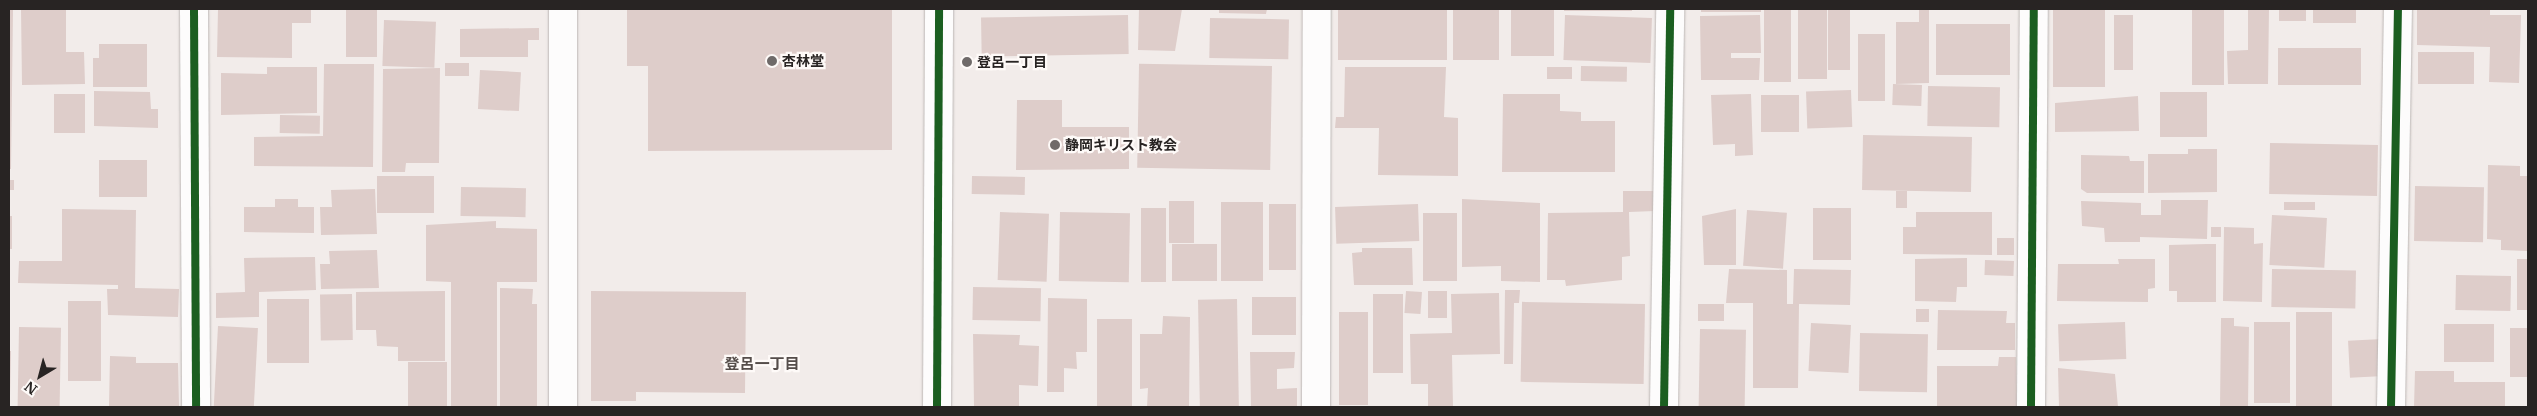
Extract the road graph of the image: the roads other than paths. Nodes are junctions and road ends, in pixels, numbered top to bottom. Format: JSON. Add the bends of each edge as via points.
{"nodes":[{"id":1,"x":194,"y":9,"type":"edge"},
{"id":2,"x":563,"y":9,"type":"edge"},
{"id":3,"x":939,"y":9,"type":"edge"},
{"id":4,"x":1317,"y":9,"type":"edge"},
{"id":5,"x":1670,"y":9,"type":"edge"},
{"id":6,"x":2034,"y":9,"type":"edge"},
{"id":7,"x":2398,"y":9,"type":"edge"},
{"id":8,"x":196,"y":407,"type":"edge"},
{"id":9,"x":563,"y":407,"type":"edge"},
{"id":10,"x":937,"y":407,"type":"edge"},
{"id":11,"x":1316,"y":407,"type":"edge"},
{"id":12,"x":1664,"y":407,"type":"edge"},
{"id":13,"x":2031,"y":407,"type":"edge"},
{"id":14,"x":2391,"y":407,"type":"edge"}],
"edges":[{"from":1,"to":8,"type":"street"},
{"from":2,"to":9,"type":"street"},
{"from":3,"to":10,"type":"street"},
{"from":4,"to":11,"type":"street"},
{"from":5,"to":12,"type":"street"},
{"from":6,"to":13,"type":"street"},
{"from":7,"to":14,"type":"street"}]}
